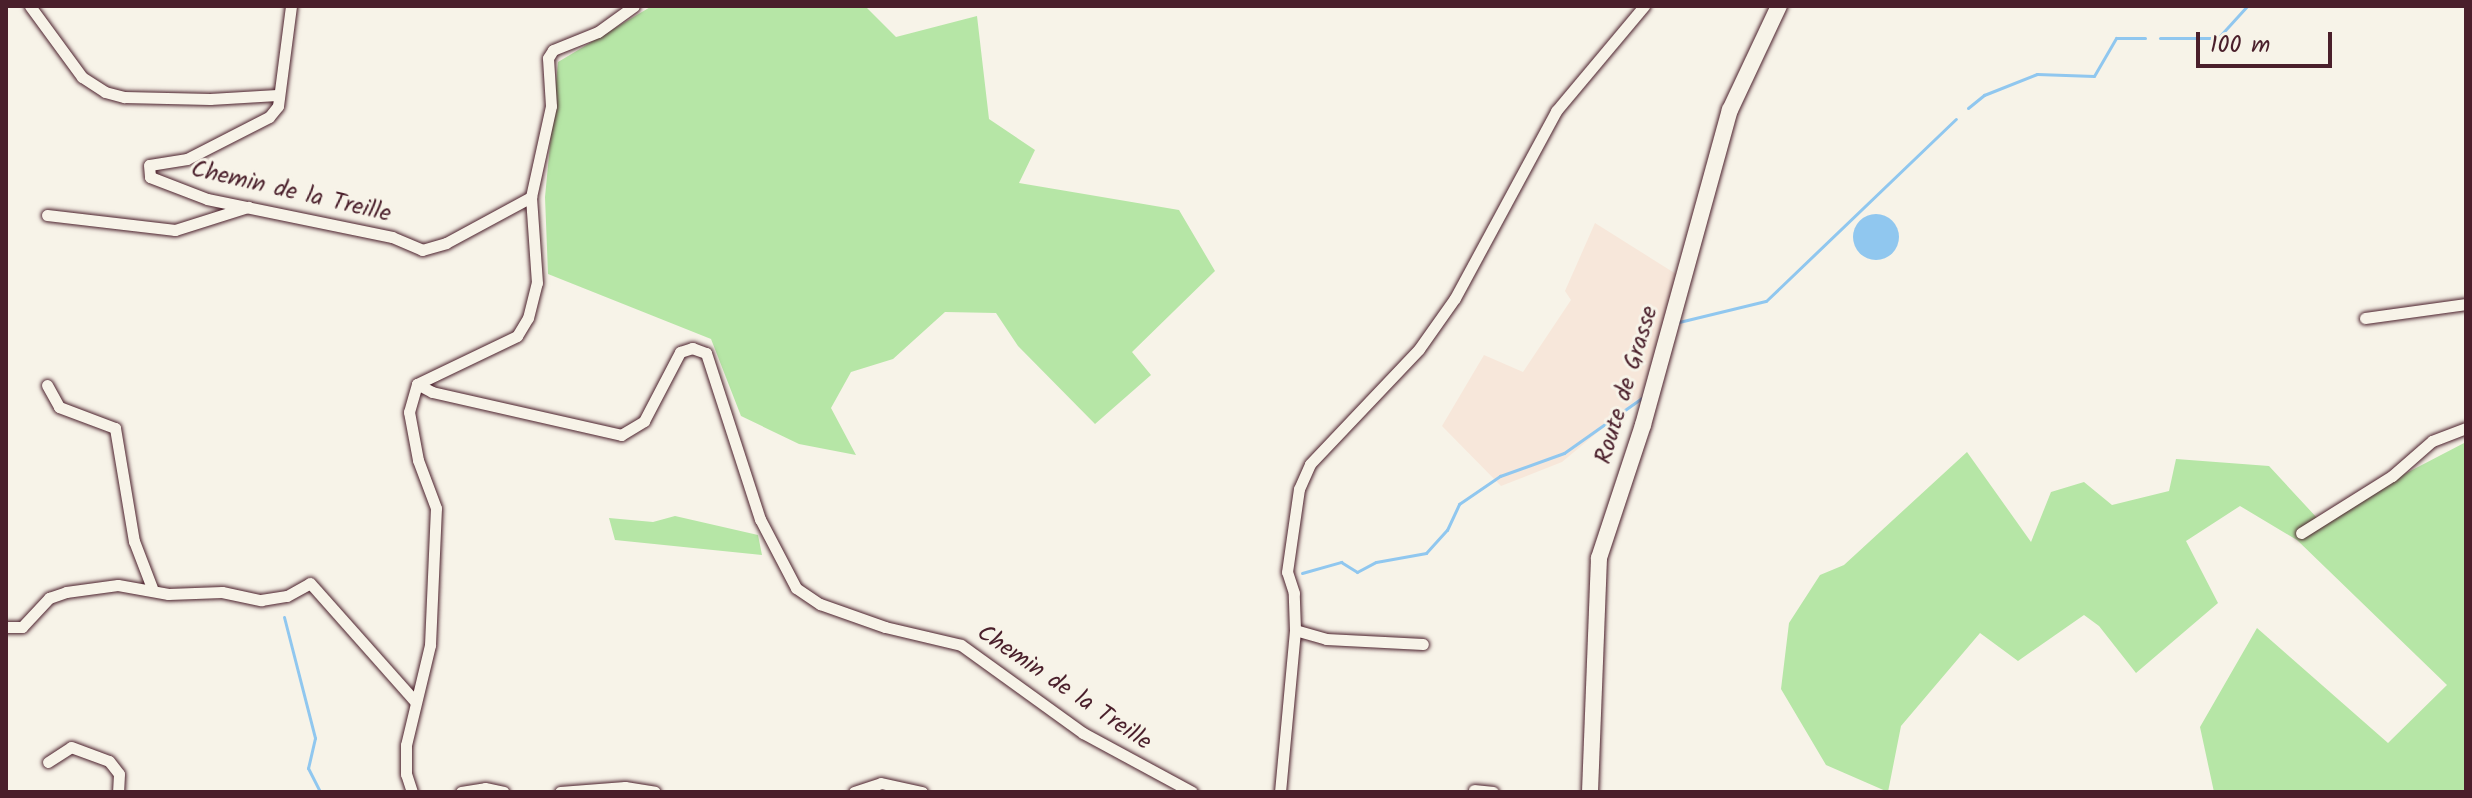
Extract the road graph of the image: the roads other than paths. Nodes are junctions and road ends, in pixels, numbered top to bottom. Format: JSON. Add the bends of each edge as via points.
{"nodes":[{"id":1,"x":30,"y":6,"type":"edge"},
{"id":2,"x":291,"y":6,"type":"edge"},
{"id":3,"x":634,"y":6,"type":"edge"},
{"id":4,"x":1644,"y":6,"type":"edge"},
{"id":5,"x":1779,"y":6,"type":"edge"},
{"id":6,"x":277,"y":95,"type":"junction"},
{"id":7,"x":531,"y":197,"type":"junction"},
{"id":8,"x":248,"y":207,"type":"junction"},
{"id":9,"x":47,"y":215,"type":"dead end"},
{"id":10,"x":2466,"y":304,"type":"edge"},
{"id":11,"x":2365,"y":318,"type":"dead end"},
{"id":12,"x":417,"y":384,"type":"junction"},
{"id":13,"x":47,"y":385,"type":"dead end"},
{"id":14,"x":2466,"y":428,"type":"edge"},
{"id":15,"x":2301,"y":533,"type":"dead end"},
{"id":16,"x":152,"y":588,"type":"junction"},
{"id":17,"x":6,"y":627,"type":"edge"},
{"id":18,"x":1295,"y":630,"type":"junction"},
{"id":19,"x":1423,"y":644,"type":"dead end"},
{"id":20,"x":414,"y":700,"type":"junction"},
{"id":21,"x":48,"y":762,"type":"dead end"},
{"id":22,"x":1474,"y":790,"type":"dead end"},
{"id":23,"x":118,"y":792,"type":"edge"},
{"id":24,"x":412,"y":792,"type":"edge"},
{"id":25,"x":461,"y":792,"type":"edge"},
{"id":26,"x":504,"y":792,"type":"edge"},
{"id":27,"x":560,"y":792,"type":"edge"},
{"id":28,"x":655,"y":792,"type":"edge"},
{"id":29,"x":854,"y":792,"type":"edge"},
{"id":30,"x":922,"y":792,"type":"edge"},
{"id":31,"x":1192,"y":792,"type":"edge"},
{"id":32,"x":1280,"y":792,"type":"edge"},
{"id":33,"x":1493,"y":792,"type":"edge"},
{"id":34,"x":1590,"y":792,"type":"edge"}],
"edges":[{"from":1,"to":6,"type":"street","via":[[82,77],[105,92],[210,99]]},
{"from":2,"to":6,"type":"street"},
{"from":3,"to":7,"type":"street","via":[[598,32],[553,50],[548,58],[549,118]]},
{"from":4,"to":18,"type":"street","via":[[1556,111],[1455,298],[1419,349],[1310,464],[1299,489],[1287,572],[1294,593]]},
{"from":5,"to":34,"type":"street","name":"Route de Grasse","via":[[1730,110],[1643,425],[1599,558]]},
{"from":6,"to":8,"type":"street","name":"Chemin de la Treille","via":[[278,106],[269,117],[187,159],[149,165],[146,171],[156,182]]},
{"from":7,"to":8,"type":"street","name":"Chemin de la Treille","via":[[446,243],[422,250],[392,237]]},
{"from":7,"to":12,"type":"street","via":[[537,283],[534,304],[517,336]]},
{"from":8,"to":9,"type":"street","via":[[175,230]]},
{"from":10,"to":11,"type":"street"},
{"from":12,"to":20,"type":"street","via":[[409,412],[418,460],[436,508],[430,645]]},
{"from":12,"to":31,"type":"street","name":"Chemin de la Treille","via":[[614,436],[644,421],[680,352],[692,348],[706,353],[760,519],[796,588],[820,604],[872,623],[961,645],[1083,733]]},
{"from":13,"to":16,"type":"street","via":[[59,407],[115,428],[134,541]]},
{"from":14,"to":15,"type":"street","via":[[2432,441],[2392,476]]},
{"from":16,"to":17,"type":"street","via":[[118,585],[56,594],[27,624]]},
{"from":16,"to":20,"type":"street","via":[[168,594],[222,592],[261,600],[287,596],[310,583]]},
{"from":18,"to":19,"type":"street","via":[[1326,639]]},
{"from":18,"to":32,"type":"street"},
{"from":20,"to":24,"type":"street","via":[[406,756]]},
{"from":21,"to":23,"type":"street","via":[[71,747],[109,761],[119,774]]},
{"from":22,"to":33,"type":"street"},
{"from":25,"to":26,"type":"street"},
{"from":27,"to":28,"type":"street","via":[[625,787]]},
{"from":29,"to":30,"type":"street","via":[[881,783]]}]}
